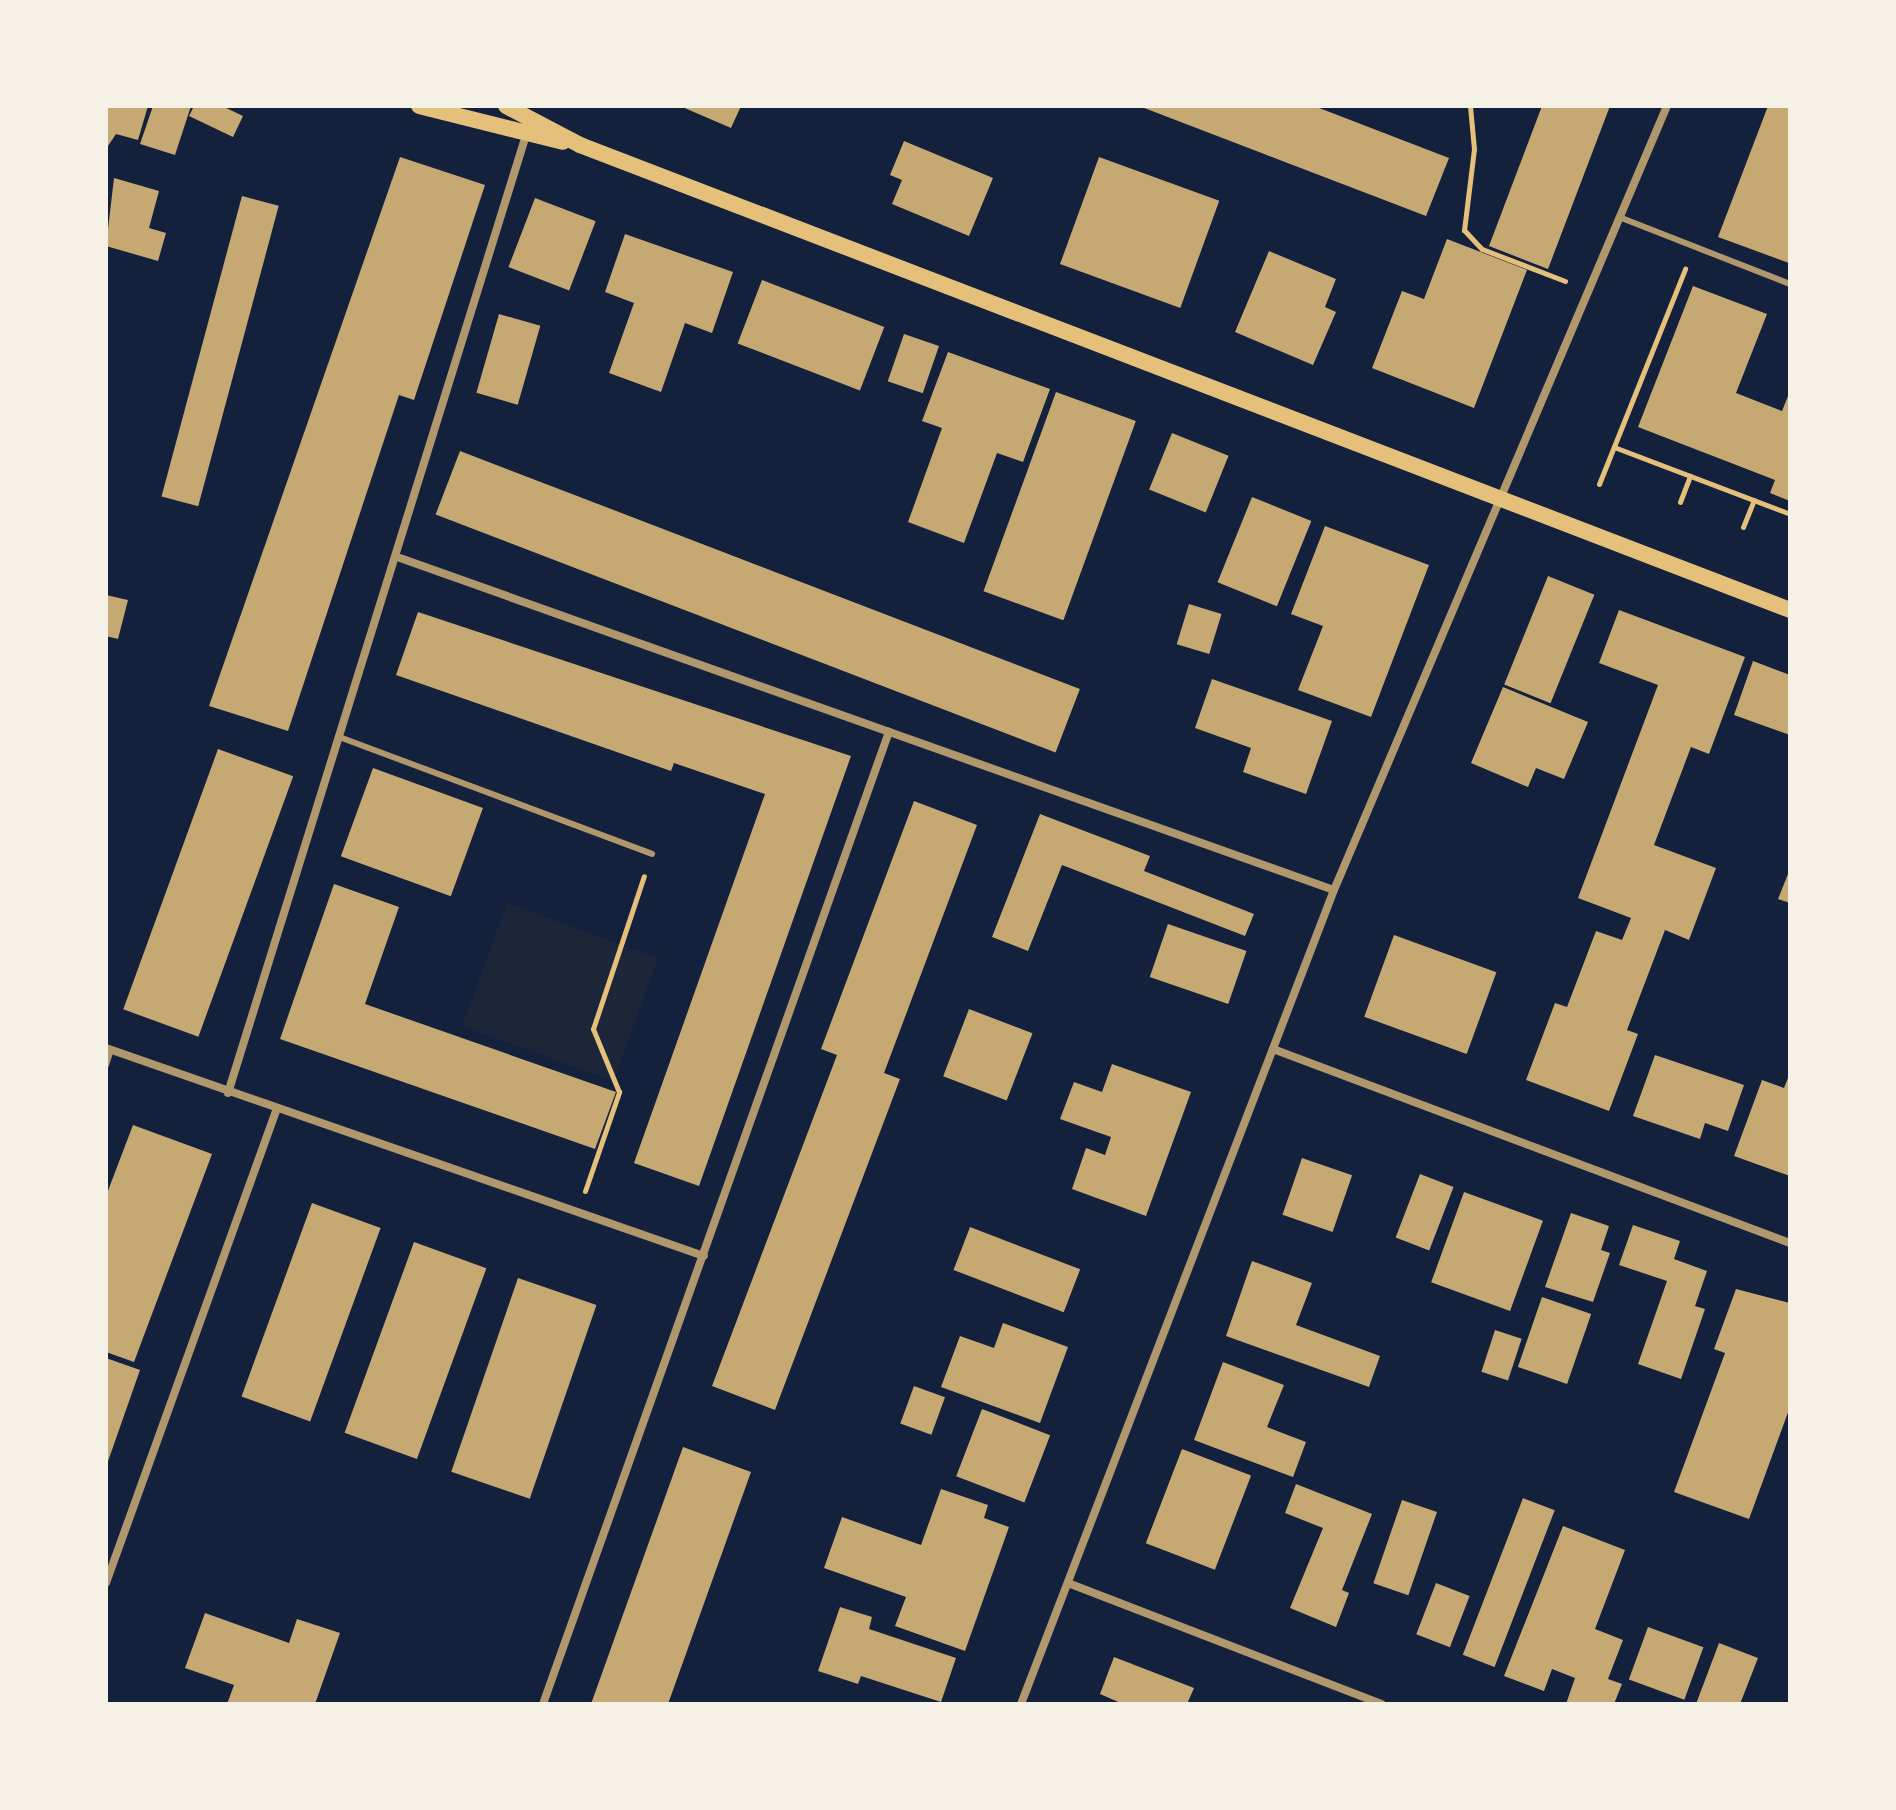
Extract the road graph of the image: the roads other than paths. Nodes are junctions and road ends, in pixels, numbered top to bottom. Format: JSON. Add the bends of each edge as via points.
{"nodes":[{"id":1,"x":419,"y":106,"type":"edge"},
{"id":2,"x":506,"y":106,"type":"edge"},
{"id":3,"x":1667,"y":106,"type":"edge"},
{"id":4,"x":526,"y":135,"type":"junction"},
{"id":5,"x":580,"y":145,"type":"junction"},
{"id":6,"x":1619,"y":217,"type":"junction"},
{"id":7,"x":1790,"y":284,"type":"edge"},
{"id":8,"x":1499,"y":503,"type":"junction"},
{"id":9,"x":400,"y":558,"type":"junction"},
{"id":10,"x":1790,"y":610,"type":"edge"},
{"id":11,"x":889,"y":732,"type":"junction"},
{"id":12,"x":342,"y":738,"type":"junction"},
{"id":13,"x":652,"y":854,"type":"road end"},
{"id":14,"x":1334,"y":890,"type":"junction"},
{"id":15,"x":109,"y":1049,"type":"edge"},
{"id":16,"x":1273,"y":1049,"type":"junction"},
{"id":17,"x":106,"y":1065,"type":"edge"},
{"id":18,"x":228,"y":1093,"type":"junction"},
{"id":19,"x":276,"y":1111,"type":"junction"},
{"id":20,"x":1790,"y":1243,"type":"edge"},
{"id":21,"x":704,"y":1256,"type":"junction"},
{"id":22,"x":106,"y":1583,"type":"edge"},
{"id":23,"x":1068,"y":1583,"type":"junction"},
{"id":24,"x":543,"y":1704,"type":"edge"},
{"id":25,"x":1021,"y":1704,"type":"edge"},
{"id":26,"x":1381,"y":1704,"type":"edge"}],
"edges":[{"from":1,"to":4,"type":"main road"},
{"from":2,"to":5,"type":"main road"},
{"from":3,"to":6,"type":"street"},
{"from":4,"to":5,"type":"main road"},
{"from":4,"to":9,"type":"street"},
{"from":5,"to":8,"type":"main road"},
{"from":6,"to":7,"type":"lane"},
{"from":6,"to":8,"type":"street"},
{"from":8,"to":10,"type":"main road"},
{"from":8,"to":14,"type":"street"},
{"from":9,"to":11,"type":"street"},
{"from":9,"to":12,"type":"street"},
{"from":11,"to":14,"type":"street"},
{"from":11,"to":21,"type":"street"},
{"from":12,"to":13,"type":"lane"},
{"from":12,"to":18,"type":"street"},
{"from":14,"to":16,"type":"street"},
{"from":15,"to":17,"type":"lane"},
{"from":15,"to":18,"type":"street"},
{"from":16,"to":20,"type":"street"},
{"from":16,"to":23,"type":"street"},
{"from":18,"to":19,"type":"street"},
{"from":19,"to":21,"type":"street"},
{"from":19,"to":22,"type":"street"},
{"from":21,"to":24,"type":"street"},
{"from":23,"to":25,"type":"street"},
{"from":23,"to":26,"type":"street"}]}
